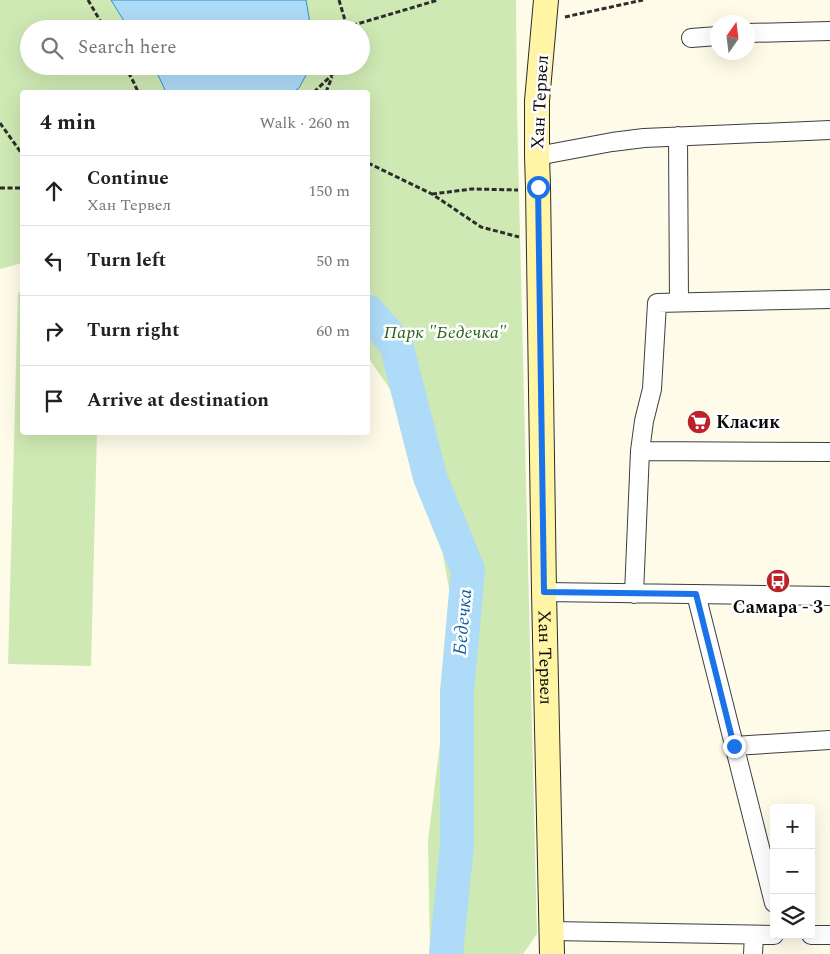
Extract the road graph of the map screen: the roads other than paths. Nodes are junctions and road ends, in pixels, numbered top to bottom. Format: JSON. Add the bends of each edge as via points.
{"nodes":[{"id":1,"x":545,"y":11,"type":"edge"},
{"id":2,"x":830,"y":31,"type":"edge"},
{"id":3,"x":755,"y":32,"type":"edge"},
{"id":4,"x":710,"y":37,"type":"edge"},
{"id":5,"x":690,"y":38,"type":"dead end"},
{"id":6,"x":830,"y":130,"type":"edge"},
{"id":7,"x":678,"y":136,"type":"junction"},
{"id":8,"x":537,"y":156,"type":"junction"},
{"id":9,"x":830,"y":298,"type":"edge"},
{"id":10,"x":679,"y":302,"type":"junction"},
{"id":11,"x":640,"y":451,"type":"junction"},
{"id":12,"x":830,"y":452,"type":"edge"},
{"id":13,"x":544,"y":592,"type":"junction"},
{"id":14,"x":634,"y":594,"type":"junction"},
{"id":15,"x":696,"y":594,"type":"junction"},
{"id":16,"x":830,"y":596,"type":"edge"},
{"id":17,"x":830,"y":740,"type":"edge"},
{"id":18,"x":734,"y":746,"type":"junction"},
{"id":19,"x":772,"y":894,"type":"edge"},
{"id":20,"x":754,"y":935,"type":"junction"},
{"id":21,"x":770,"y":935,"type":"edge"},
{"id":22,"x":815,"y":935,"type":"edge"},
{"id":23,"x":830,"y":935,"type":"edge"},
{"id":24,"x":552,"y":943,"type":"edge"},
{"id":25,"x":753,"y":954,"type":"edge"}],
"edges":[{"from":1,"to":8,"type":"street","name":"Хан Тервел"},
{"from":2,"to":3,"type":"street"},
{"from":4,"to":5,"type":"street"},
{"from":6,"to":7,"type":"street"},
{"from":7,"to":8,"type":"street","via":[[612,142]]},
{"from":7,"to":10,"type":"street"},
{"from":8,"to":13,"type":"street","name":"Хан Тервел"},
{"from":9,"to":10,"type":"street"},
{"from":10,"to":11,"type":"street","via":[[657,303],[652,389]]},
{"from":11,"to":12,"type":"street"},
{"from":11,"to":14,"type":"street"},
{"from":13,"to":14,"type":"street"},
{"from":13,"to":24,"type":"street","name":"Хан Тервел"},
{"from":14,"to":15,"type":"street"},
{"from":15,"to":16,"type":"street"},
{"from":15,"to":18,"type":"street"},
{"from":17,"to":18,"type":"street"},
{"from":18,"to":19,"type":"street"},
{"from":20,"to":21,"type":"street"},
{"from":20,"to":24,"type":"street"},
{"from":20,"to":25,"type":"street"},
{"from":22,"to":23,"type":"street"}]}
